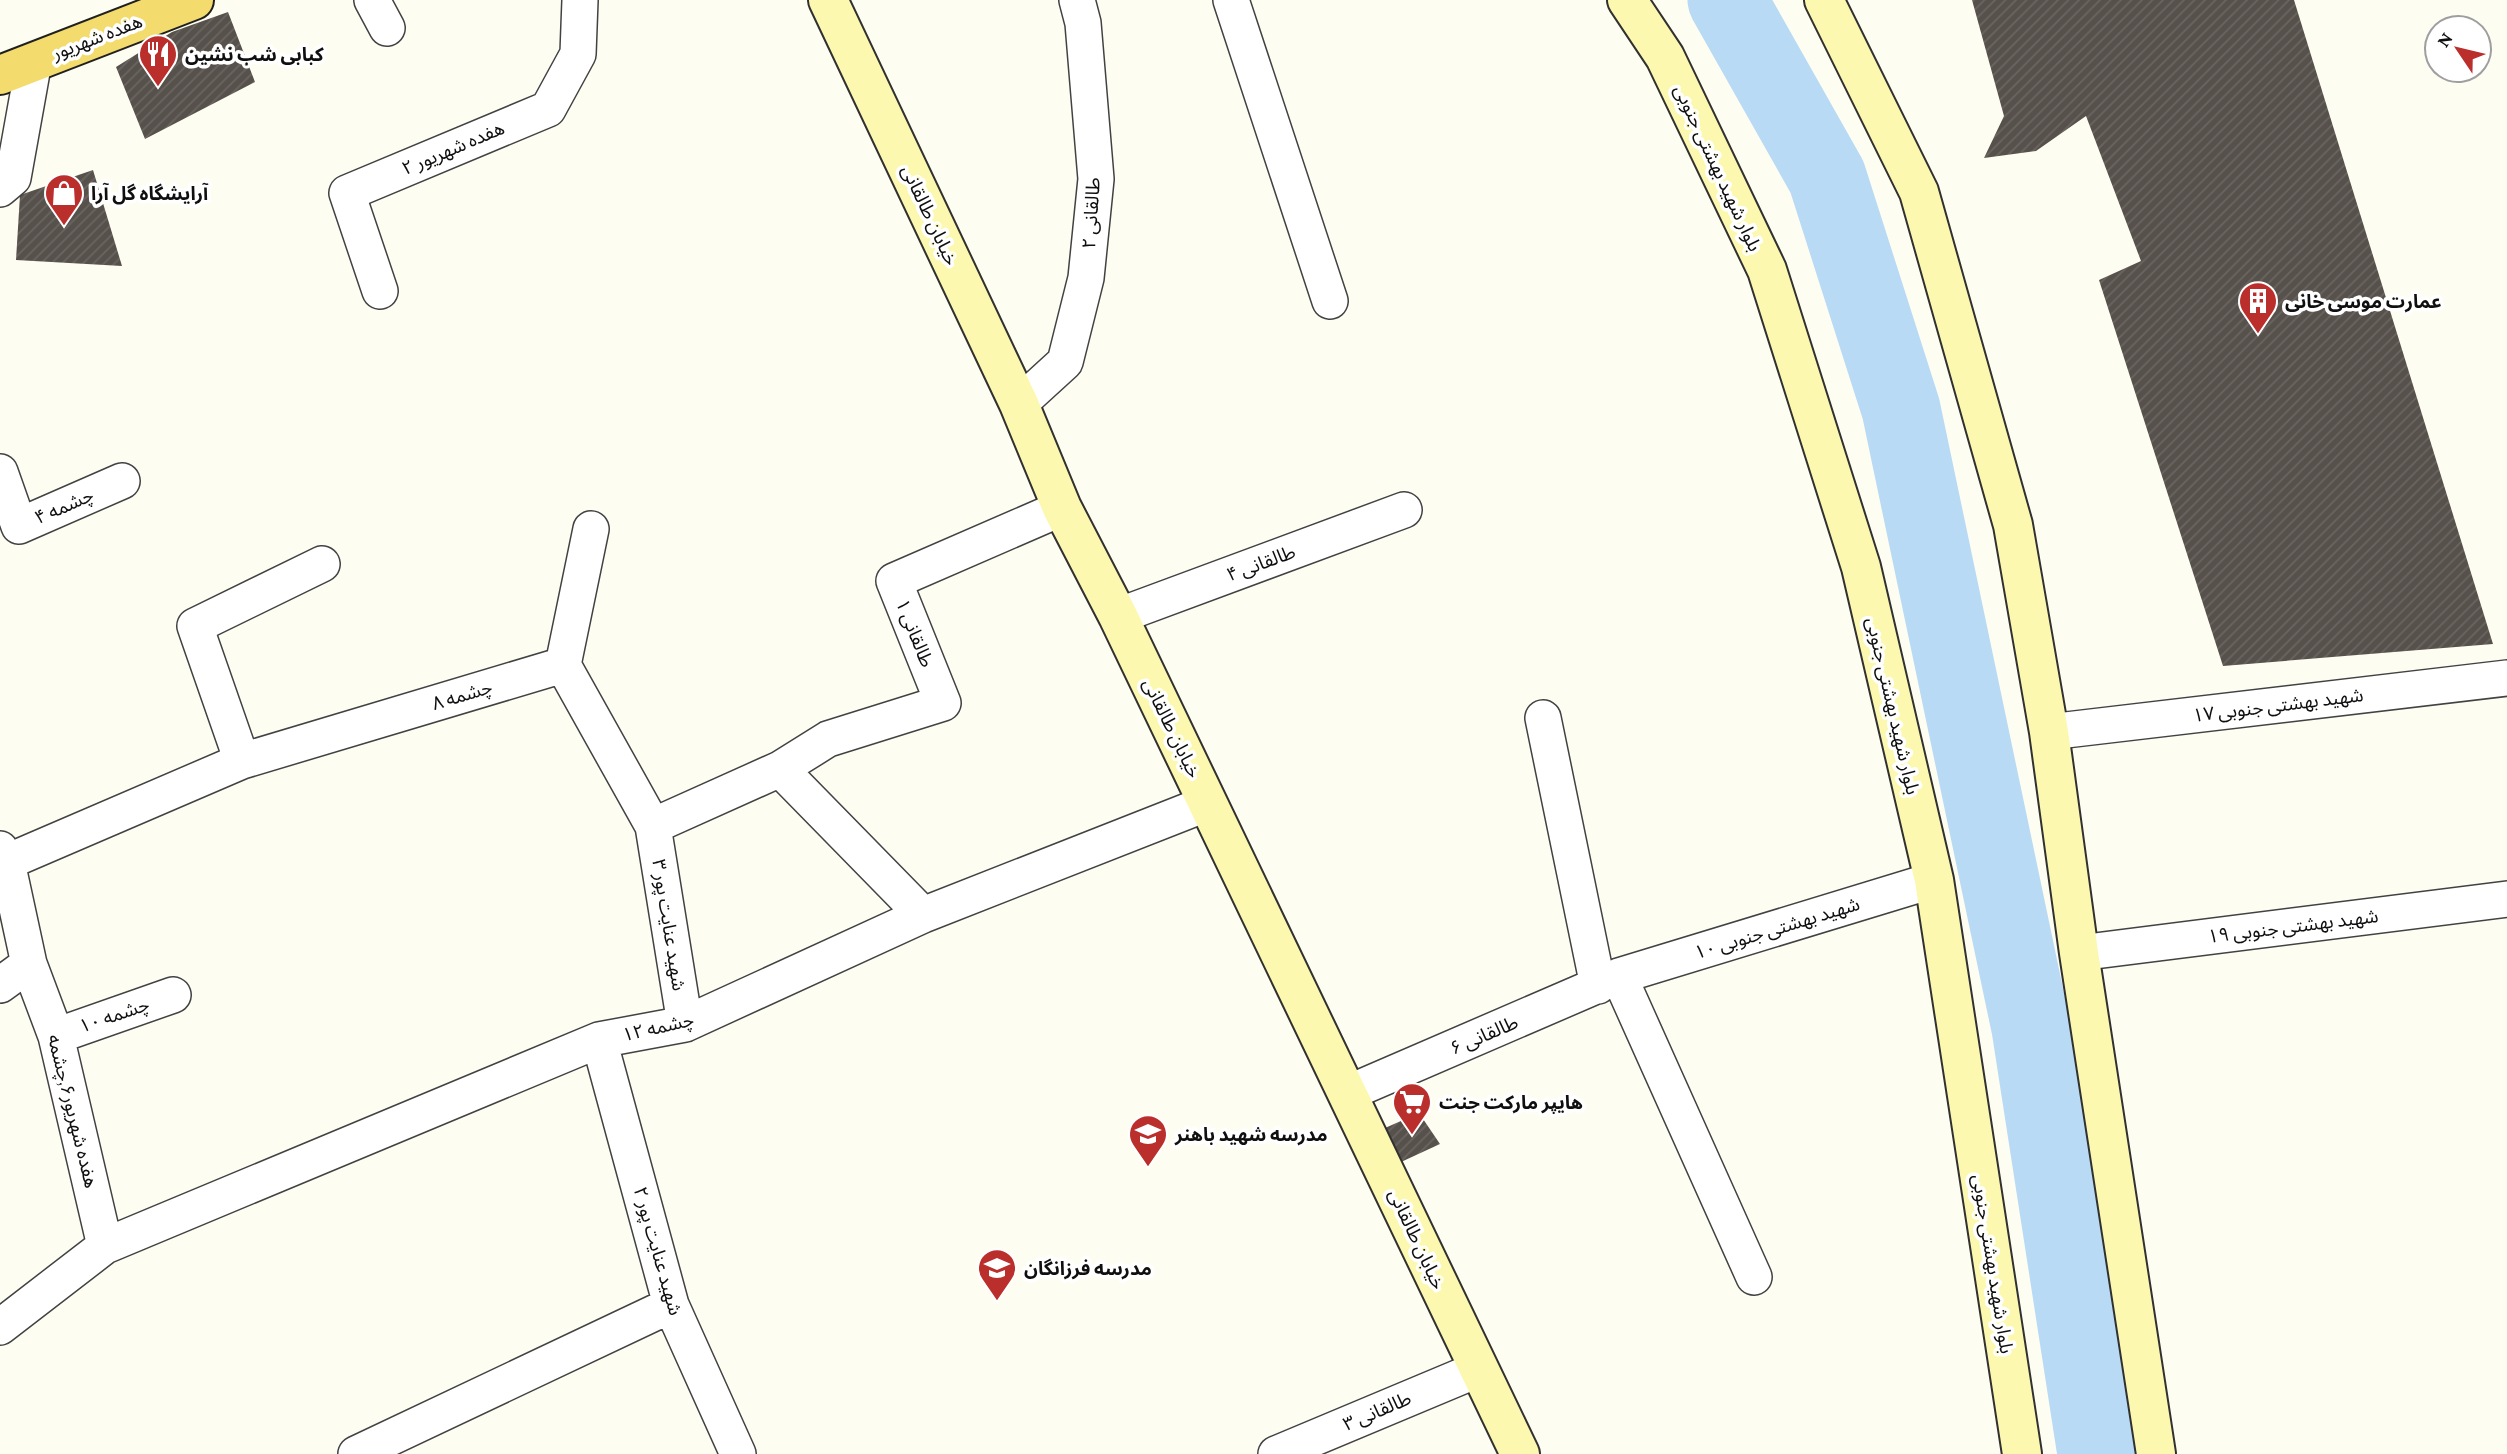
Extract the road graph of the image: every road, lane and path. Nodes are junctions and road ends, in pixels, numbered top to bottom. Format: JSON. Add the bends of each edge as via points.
{"nodes":[{"id":1,"x":194,"y":0,"type":"edge"},
{"id":2,"x":580,"y":0,"type":"edge"},
{"id":3,"x":828,"y":0,"type":"edge"},
{"id":4,"x":1077,"y":0,"type":"edge"},
{"id":5,"x":1231,"y":0,"type":"edge"},
{"id":6,"x":1627,"y":0,"type":"edge"},
{"id":7,"x":1824,"y":0,"type":"edge"},
{"id":8,"x":17,"y":68,"type":"edge"},
{"id":9,"x":0,"y":189,"type":"edge"},
{"id":10,"x":380,"y":291,"type":"dead end"},
{"id":11,"x":1330,"y":301,"type":"dead end"},
{"id":12,"x":1019,"y":404,"type":"junction"},
{"id":13,"x":0,"y":472,"type":"edge"},
{"id":14,"x":122,"y":481,"type":"dead end"},
{"id":15,"x":1062,"y":508,"type":"junction"},
{"id":16,"x":1404,"y":510,"type":"dead end"},
{"id":17,"x":591,"y":529,"type":"dead end"},
{"id":18,"x":322,"y":564,"type":"dead end"},
{"id":19,"x":1118,"y":616,"type":"junction"},
{"id":20,"x":563,"y":665,"type":"junction"},
{"id":21,"x":2507,"y":678,"type":"edge"},
{"id":22,"x":1543,"y":718,"type":"dead end"},
{"id":23,"x":2049,"y":732,"type":"junction"},
{"id":24,"x":242,"y":761,"type":"junction"},
{"id":25,"x":780,"y":769,"type":"junction"},
{"id":26,"x":1208,"y":803,"type":"junction"},
{"id":27,"x":653,"y":826,"type":"junction"},
{"id":28,"x":3,"y":856,"type":"edge"},
{"id":29,"x":1934,"y":880,"type":"junction"},
{"id":30,"x":2507,"y":899,"type":"edge"},
{"id":31,"x":923,"y":915,"type":"junction"},
{"id":32,"x":2079,"y":953,"type":"junction"},
{"id":33,"x":29,"y":964,"type":"junction"},
{"id":34,"x":1609,"y":981,"type":"junction"},
{"id":35,"x":0,"y":985,"type":"edge"},
{"id":36,"x":173,"y":995,"type":"dead end"},
{"id":37,"x":685,"y":1024,"type":"junction"},
{"id":38,"x":56,"y":1035,"type":"junction"},
{"id":39,"x":599,"y":1040,"type":"junction"},
{"id":40,"x":1348,"y":1093,"type":"junction"},
{"id":41,"x":106,"y":1246,"type":"junction"},
{"id":42,"x":1754,"y":1277,"type":"dead end"},
{"id":43,"x":671,"y":1305,"type":"junction"},
{"id":44,"x":0,"y":1327,"type":"edge"},
{"id":45,"x":1479,"y":1369,"type":"junction"},
{"id":46,"x":356,"y":1454,"type":"edge"},
{"id":47,"x":738,"y":1454,"type":"edge"},
{"id":48,"x":1276,"y":1454,"type":"edge"},
{"id":49,"x":1520,"y":1454,"type":"edge"},
{"id":50,"x":2022,"y":1454,"type":"edge"},
{"id":51,"x":2156,"y":1454,"type":"edge"}],
"edges":[{"from":1,"to":8,"type":"main road","name":"هفده شهریور"},
{"from":2,"to":10,"type":"street","name":"هفده شهریور ۲","via":[[578,54],[548,109],[347,193]]},
{"from":3,"to":12,"type":"street","name":"خیابان طالقانی"},
{"from":4,"to":12,"type":"street","name":"طالقانی ۲","via":[[1083,23],[1096,179],[1086,278],[1065,362]]},
{"from":5,"to":11,"type":"street"},
{"from":6,"to":29,"type":"street","name":"بلوار شهید بهشتی جنوبی","via":[[1665,57],[1767,270],[1861,567]]},
{"from":7,"to":23,"type":"street","via":[[1919,192],[2013,525]]},
{"from":8,"to":9,"type":"street","via":[[13,178]]},
{"from":12,"to":15,"type":"street","name":"خیابان طالقانی"},
{"from":13,"to":14,"type":"street","name":"چشمه ۴","via":[[19,526]]},
{"from":15,"to":19,"type":"street","name":"خیابان طالقانی"},
{"from":15,"to":25,"type":"street","name":"طالقانی ۱","via":[[894,581],[943,703],[828,739]]},
{"from":16,"to":19,"type":"street","name":"طالقانی ۴"},
{"from":17,"to":20,"type":"street"},
{"from":18,"to":24,"type":"street","via":[[195,626]]},
{"from":19,"to":26,"type":"street","name":"خیابان طالقانی"},
{"from":20,"to":24,"type":"street","name":"چشمه ۸"},
{"from":20,"to":27,"type":"street"},
{"from":21,"to":23,"type":"street","name":"شهید بهشتی جنوبی ۱۷"},
{"from":22,"to":34,"type":"street"},
{"from":23,"to":32,"type":"street"},
{"from":24,"to":28,"type":"street","name":"چشمه ۸"},
{"from":25,"to":27,"type":"street"},
{"from":25,"to":31,"type":"street"},
{"from":26,"to":31,"type":"street","name":"چشمه ۱۲"},
{"from":26,"to":40,"type":"street","name":"خیابان طالقانی"},
{"from":27,"to":37,"type":"street","name":"شهید عنایت پور ۳"},
{"from":28,"to":33,"type":"street","name":"هفده شهریور۶,چشمه"},
{"from":29,"to":34,"type":"street","name":"شهید بهشتی جنوبی ۱۰"},
{"from":29,"to":50,"type":"street","name":"بلوار شهید بهشتی جنوبی"},
{"from":30,"to":32,"type":"street","name":"شهید بهشتی جنوبی ۱۹"},
{"from":31,"to":37,"type":"street","name":"چشمه ۱۲"},
{"from":32,"to":51,"type":"street"},
{"from":33,"to":35,"type":"street"},
{"from":33,"to":38,"type":"street","name":"هفده شهریور۶,چشمه"},
{"from":34,"to":40,"type":"street","name":"طالقانی ۶"},
{"from":34,"to":42,"type":"street"},
{"from":36,"to":38,"type":"street","name":"چشمه ۱۰"},
{"from":37,"to":39,"type":"street","name":"چشمه ۱۲"},
{"from":38,"to":41,"type":"street","name":"هفده شهریور۶,چشمه"},
{"from":39,"to":41,"type":"street","name":"چشمه ۱۲"},
{"from":39,"to":43,"type":"street","name":"شهید عنایت پور ۲"},
{"from":40,"to":45,"type":"street","name":"خیابان طالقانی"},
{"from":41,"to":44,"type":"street"},
{"from":43,"to":46,"type":"street"},
{"from":43,"to":47,"type":"street","name":"شهید عنایت پور ۲"},
{"from":45,"to":48,"type":"street","name":"طالقانی ۳"},
{"from":45,"to":49,"type":"street","name":"خیابان طالقانی"}]}
